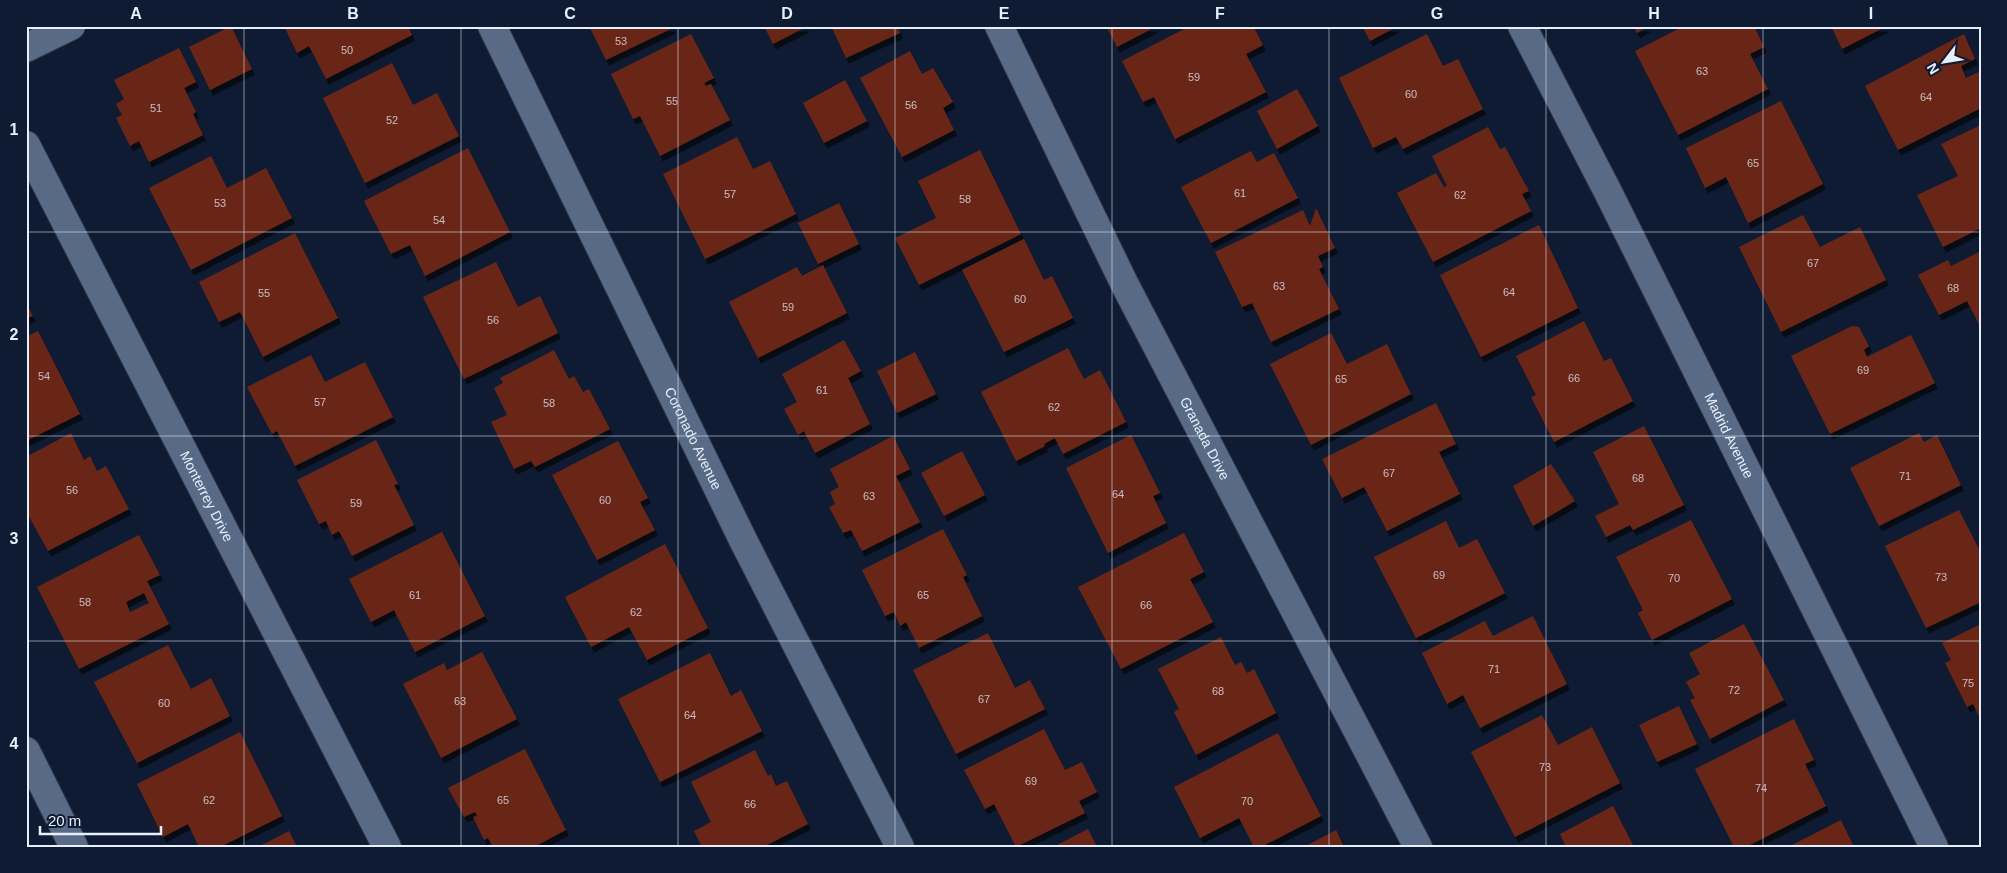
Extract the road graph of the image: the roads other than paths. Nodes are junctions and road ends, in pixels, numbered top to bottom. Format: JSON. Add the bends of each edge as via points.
{"nodes":[{"id":1,"x":70,"y":26,"type":"edge"},
{"id":2,"x":492,"y":26,"type":"edge"},
{"id":3,"x":999,"y":26,"type":"edge"},
{"id":4,"x":1522,"y":26,"type":"edge"},
{"id":5,"x":26,"y":48,"type":"edge"},
{"id":6,"x":26,"y":145,"type":"edge"},
{"id":7,"x":26,"y":751,"type":"edge"},
{"id":8,"x":74,"y":847,"type":"edge"},
{"id":9,"x":387,"y":847,"type":"edge"},
{"id":10,"x":900,"y":847,"type":"edge"},
{"id":11,"x":1418,"y":847,"type":"edge"},
{"id":12,"x":1934,"y":847,"type":"edge"}],
"edges":[{"from":1,"to":5,"type":"street"},
{"from":2,"to":10,"type":"street","name":"Coronado Avenue","via":[[743,540]]},
{"from":3,"to":11,"type":"street","name":"Granada Drive","via":[[1125,285]]},
{"from":4,"to":12,"type":"street","name":"Madrid Avenue"},
{"from":6,"to":9,"type":"street","name":"Monterrey Drive"},
{"from":7,"to":8,"type":"street"}]}
